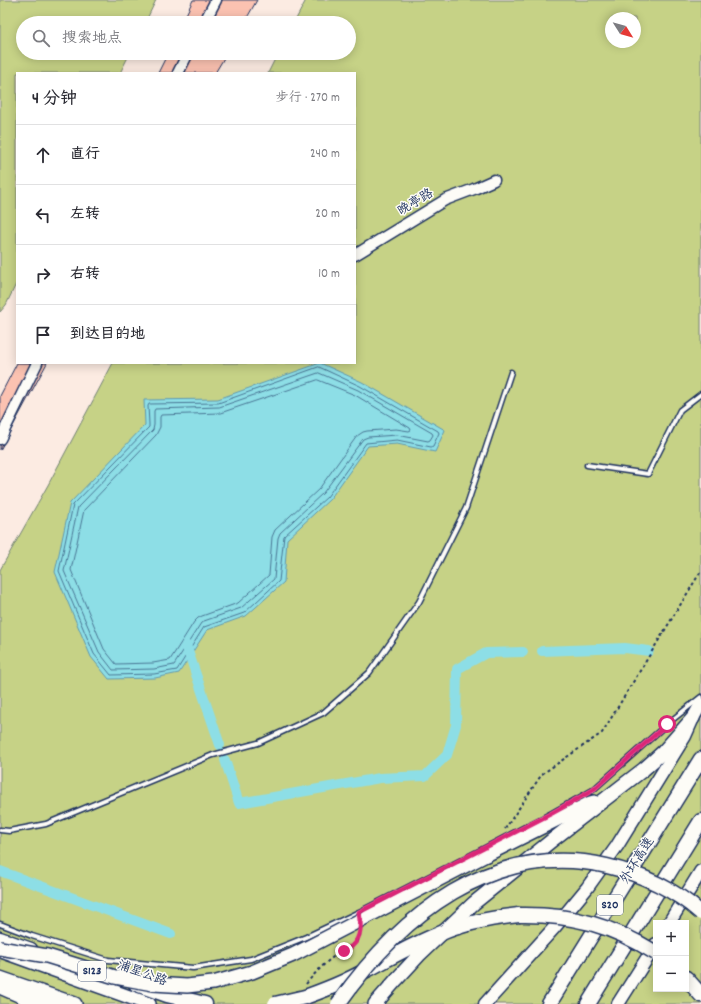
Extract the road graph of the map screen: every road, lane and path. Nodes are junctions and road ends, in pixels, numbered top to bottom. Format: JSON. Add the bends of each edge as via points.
{"nodes":[{"id":1,"x":216,"y":0,"type":"edge"},
{"id":2,"x":208,"y":16,"type":"edge"},
{"id":3,"x":184,"y":60,"type":"edge"},
{"id":4,"x":178,"y":72,"type":"edge"},
{"id":5,"x":494,"y":180,"type":"dead end"},
{"id":6,"x":356,"y":254,"type":"edge"},
{"id":7,"x":37,"y":364,"type":"edge"},
{"id":8,"x":511,"y":372,"type":"dead end"},
{"id":9,"x":701,"y":394,"type":"edge"},
{"id":10,"x":0,"y":439,"type":"edge"},
{"id":11,"x":587,"y":465,"type":"dead end"},
{"id":12,"x":701,"y":571,"type":"edge"},
{"id":13,"x":701,"y":697,"type":"edge"},
{"id":14,"x":701,"y":704,"type":"edge"},
{"id":15,"x":693,"y":718,"type":"junction"},
{"id":16,"x":701,"y":759,"type":"edge"},
{"id":17,"x":605,"y":800,"type":"junction"},
{"id":18,"x":700,"y":822,"type":"edge"},
{"id":19,"x":0,"y":830,"type":"edge"},
{"id":20,"x":497,"y":842,"type":"junction"},
{"id":21,"x":701,"y":872,"type":"edge"},
{"id":22,"x":701,"y":913,"type":"edge"},
{"id":23,"x":671,"y":920,"type":"edge"},
{"id":24,"x":0,"y":924,"type":"edge"},
{"id":25,"x":360,"y":931,"type":"dead end"},
{"id":26,"x":0,"y":938,"type":"edge"},
{"id":27,"x":0,"y":949,"type":"edge"},
{"id":28,"x":653,"y":949,"type":"edge"},
{"id":29,"x":653,"y":952,"type":"edge"},
{"id":30,"x":115,"y":976,"type":"junction"},
{"id":31,"x":0,"y":978,"type":"edge"},
{"id":32,"x":689,"y":981,"type":"edge"},
{"id":33,"x":0,"y":986,"type":"edge"},
{"id":34,"x":302,"y":987,"type":"dead end"},
{"id":35,"x":701,"y":995,"type":"edge"},
{"id":36,"x":39,"y":1004,"type":"edge"},
{"id":37,"x":55,"y":1004,"type":"edge"},
{"id":38,"x":75,"y":1004,"type":"edge"},
{"id":39,"x":149,"y":1004,"type":"edge"},
{"id":40,"x":183,"y":1004,"type":"edge"},
{"id":41,"x":205,"y":1004,"type":"edge"},
{"id":42,"x":275,"y":1004,"type":"edge"},
{"id":43,"x":338,"y":1004,"type":"edge"},
{"id":44,"x":375,"y":1004,"type":"edge"},
{"id":45,"x":485,"y":1004,"type":"edge"},
{"id":46,"x":549,"y":1004,"type":"edge"},
{"id":47,"x":588,"y":1004,"type":"edge"},
{"id":48,"x":618,"y":1004,"type":"edge"}],
"edges":[{"from":1,"to":2,"type":"street"},
{"from":3,"to":4,"type":"street"},
{"from":5,"to":6,"type":"street","name":"晚亭路","via":[[445,200]]},
{"from":7,"to":10,"type":"street"},
{"from":8,"to":19,"type":"lane","via":[[466,508],[419,602],[369,673],[323,713],[258,743],[213,755],[46,824],[9,831]]},
{"from":9,"to":11,"type":"lane","via":[[680,410],[648,474]]},
{"from":12,"to":20,"type":"path","via":[[602,732],[542,774]]},
{"from":13,"to":20,"type":"lane","via":[[593,790]]},
{"from":14,"to":15,"type":"main road"},
{"from":15,"to":17,"type":"highway","via":[[649,765]]},
{"from":15,"to":45,"type":"main road","via":[[685,736],[591,883],[558,924]]},
{"from":16,"to":46,"type":"highway","name":"外环高速","number":"S20","bridge":true},
{"from":17,"to":30,"type":"highway","bridge":true,"via":[[590,803],[293,956],[252,972],[214,983],[187,986],[153,984]]},
{"from":17,"to":44,"type":"highway","via":[[474,903],[419,955]]},
{"from":18,"to":47,"type":"highway","number":"S20","bridge":true},
{"from":20,"to":24,"type":"lane","via":[[359,912],[251,959],[193,968],[108,960]]},
{"from":21,"to":23,"type":"main road"},
{"from":22,"to":43,"type":"highway","bridge":true,"via":[[660,885],[615,868],[569,861],[516,866],[467,884],[425,911],[379,952]]},
{"from":25,"to":34,"type":"path","via":[[353,946],[334,957]]},
{"from":26,"to":40,"type":"main road","name":"浦星公路","number":"S123"},
{"from":27,"to":30,"type":"highway","bridge":true,"via":[[47,956]]},
{"from":27,"to":39,"type":"highway"},
{"from":28,"to":48,"type":"main road"},
{"from":29,"to":42,"type":"highway","bridge":true,"via":[[626,936],[592,923],[537,914],[500,917],[438,934],[322,991]]},
{"from":30,"to":41,"type":"highway","bridge":true,"via":[[167,995]]},
{"from":31,"to":38,"type":"highway"},
{"from":32,"to":35,"type":"highway"},
{"from":33,"to":36,"type":"highway"},
{"from":33,"to":37,"type":"main road"}]}
